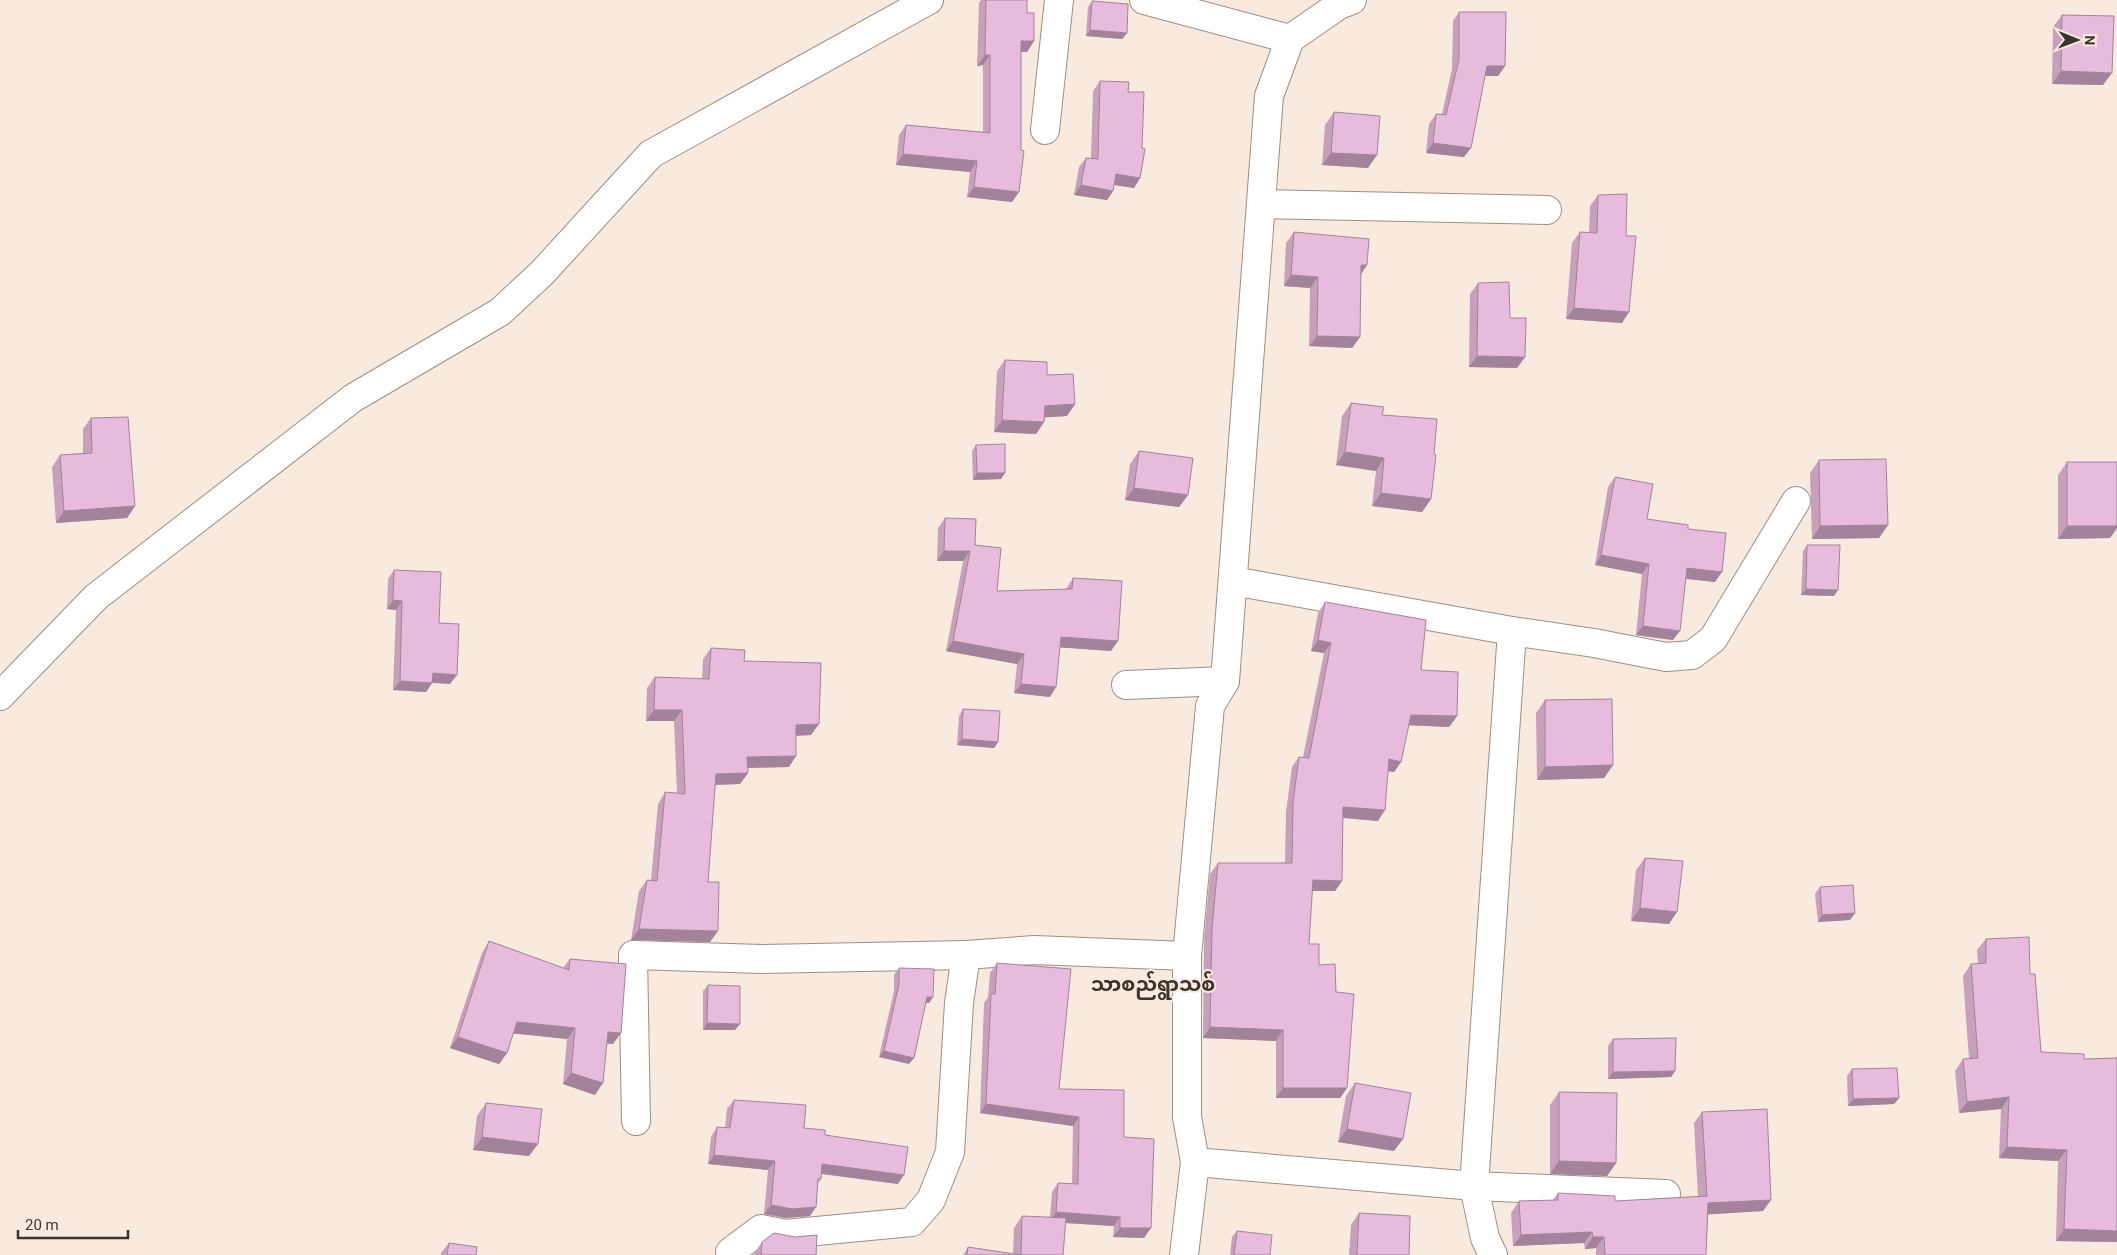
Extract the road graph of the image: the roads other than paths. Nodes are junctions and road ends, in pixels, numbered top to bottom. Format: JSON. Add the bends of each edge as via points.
{"nodes":[{"id":1,"x":929,"y":0,"type":"edge"},
{"id":2,"x":1059,"y":0,"type":"edge"},
{"id":3,"x":1144,"y":0,"type":"edge"},
{"id":4,"x":1352,"y":0,"type":"edge"},
{"id":5,"x":1290,"y":39,"type":"junction"},
{"id":6,"x":1045,"y":130,"type":"dead end"},
{"id":7,"x":1261,"y":204,"type":"junction"},
{"id":8,"x":1547,"y":210,"type":"dead end"},
{"id":9,"x":1796,"y":501,"type":"dead end"},
{"id":10,"x":1232,"y":581,"type":"junction"},
{"id":11,"x":1512,"y":631,"type":"junction"},
{"id":12,"x":1225,"y":681,"type":"junction"},
{"id":13,"x":1126,"y":685,"type":"dead end"},
{"id":14,"x":0,"y":696,"type":"edge"},
{"id":15,"x":966,"y":955,"type":"junction"},
{"id":16,"x":1187,"y":956,"type":"junction"},
{"id":17,"x":636,"y":1121,"type":"dead end"},
{"id":18,"x":1195,"y":1162,"type":"junction"},
{"id":19,"x":1474,"y":1186,"type":"junction"},
{"id":20,"x":1666,"y":1194,"type":"dead end"},
{"id":21,"x":731,"y":1255,"type":"edge"},
{"id":22,"x":1184,"y":1255,"type":"edge"},
{"id":23,"x":1493,"y":1255,"type":"edge"}],
"edges":[{"from":1,"to":14,"type":"street","via":[[651,154],[542,273],[500,312],[353,398],[96,597]]},
{"from":2,"to":6,"type":"street"},
{"from":3,"to":5,"type":"street"},
{"from":4,"to":5,"type":"street","via":[[1339,5]]},
{"from":5,"to":7,"type":"street","via":[[1269,96]]},
{"from":7,"to":8,"type":"street"},
{"from":7,"to":10,"type":"street"},
{"from":9,"to":11,"type":"street","via":[[1713,639],[1692,655],[1666,657]]},
{"from":10,"to":11,"type":"street"},
{"from":10,"to":12,"type":"street"},
{"from":11,"to":19,"type":"street"},
{"from":12,"to":13,"type":"street"},
{"from":12,"to":16,"type":"street","via":[[1210,706]]},
{"from":15,"to":16,"type":"street","via":[[1034,950]]},
{"from":15,"to":17,"type":"street","via":[[762,959],[633,956]]},
{"from":15,"to":21,"type":"street","via":[[959,1003],[950,1152],[931,1200],[912,1222],[785,1234],[762,1229],[730,1252]]},
{"from":16,"to":18,"type":"street","via":[[1187,1118]]},
{"from":18,"to":19,"type":"street"},
{"from":18,"to":22,"type":"street"},
{"from":19,"to":20,"type":"street"},
{"from":19,"to":23,"type":"street","via":[[1485,1238]]}]}
